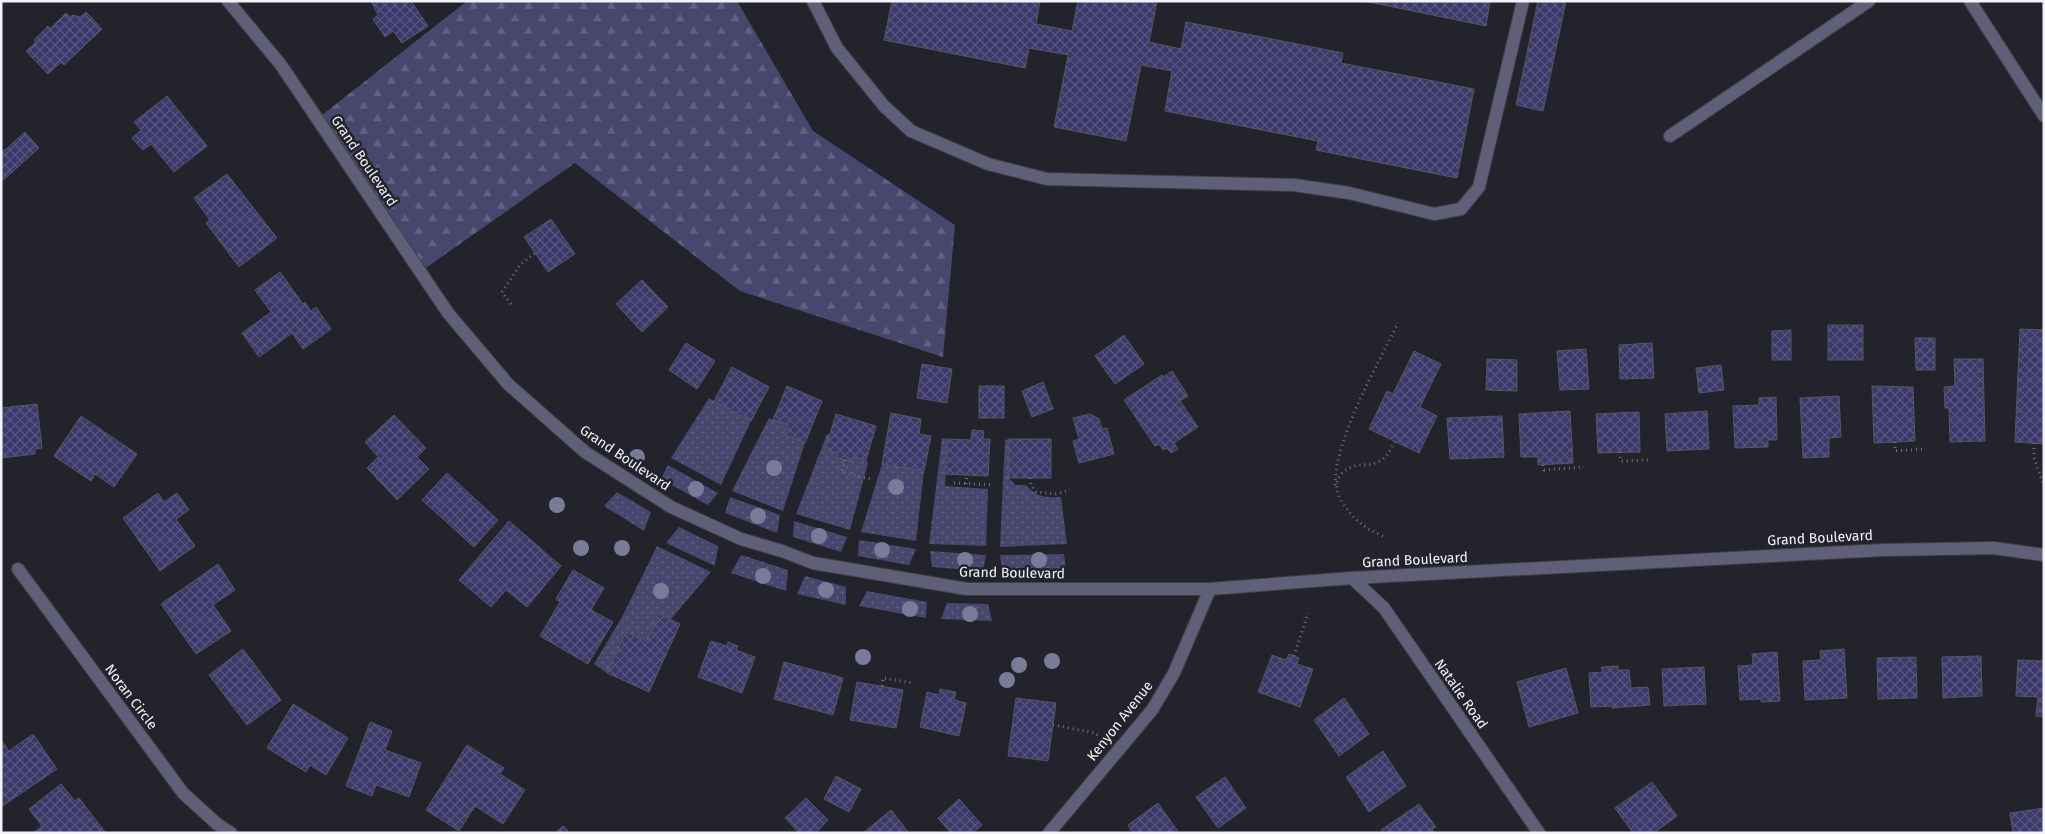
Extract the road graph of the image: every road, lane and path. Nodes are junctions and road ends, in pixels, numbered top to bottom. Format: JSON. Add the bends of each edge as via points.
{"nodes":[{"id":1,"x":228,"y":1,"type":"edge"},
{"id":2,"x":813,"y":1,"type":"edge"},
{"id":3,"x":1523,"y":1,"type":"edge"},
{"id":4,"x":1869,"y":1,"type":"edge"},
{"id":5,"x":1970,"y":1,"type":"edge"},
{"id":6,"x":2044,"y":116,"type":"edge"},
{"id":7,"x":1670,"y":136,"type":"dead end"},
{"id":8,"x":535,"y":253,"type":"dead end"},
{"id":9,"x":511,"y":304,"type":"dead end"},
{"id":10,"x":1398,"y":323,"type":"dead end"},
{"id":11,"x":1395,"y":442,"type":"dead end"},
{"id":12,"x":1895,"y":442,"type":"dead end"},
{"id":13,"x":2034,"y":443,"type":"dead end"},
{"id":14,"x":1926,"y":449,"type":"dead end"},
{"id":15,"x":1619,"y":452,"type":"dead end"},
{"id":16,"x":845,"y":460,"type":"dead end"},
{"id":17,"x":1648,"y":460,"type":"dead end"},
{"id":18,"x":1543,"y":465,"type":"dead end"},
{"id":19,"x":1584,"y":467,"type":"dead end"},
{"id":20,"x":967,"y":475,"type":"dead end"},
{"id":21,"x":1030,"y":478,"type":"dead end"},
{"id":22,"x":870,"y":479,"type":"dead end"},
{"id":23,"x":954,"y":483,"type":"dead end"},
{"id":24,"x":966,"y":484,"type":"junction"},
{"id":25,"x":994,"y":485,"type":"dead end"},
{"id":26,"x":1335,"y":485,"type":"junction"},
{"id":27,"x":2044,"y":486,"type":"edge"},
{"id":28,"x":1070,"y":490,"type":"dead end"},
{"id":29,"x":1382,"y":536,"type":"dead end"},
{"id":30,"x":2044,"y":554,"type":"edge"},
{"id":31,"x":18,"y":569,"type":"dead end"},
{"id":32,"x":1352,"y":578,"type":"junction"},
{"id":33,"x":1210,"y":589,"type":"junction"},
{"id":34,"x":1308,"y":613,"type":"dead end"},
{"id":35,"x":1294,"y":656,"type":"dead end"},
{"id":36,"x":913,"y":683,"type":"dead end"},
{"id":37,"x":882,"y":686,"type":"dead end"},
{"id":38,"x":1053,"y":725,"type":"dead end"},
{"id":39,"x":1116,"y":752,"type":"junction"},
{"id":40,"x":231,"y":833,"type":"edge"},
{"id":41,"x":1049,"y":833,"type":"edge"},
{"id":42,"x":1539,"y":833,"type":"edge"}],
"edges":[{"from":1,"to":33,"type":"street","name":"Grand Boulevard","via":[[281,65],[448,313],[492,367],[585,452],[672,507],[741,539],[814,563],[919,582],[967,589]]},
{"from":2,"to":3,"type":"street","via":[[837,48],[884,106],[911,131],[988,164],[1047,179],[1294,185],[1350,193],[1434,214],[1461,209],[1479,188]]},
{"from":4,"to":7,"type":"street"},
{"from":5,"to":6,"type":"street"},
{"from":8,"to":9,"type":"path","via":[[520,265],[502,292]]},
{"from":10,"to":26,"type":"path","via":[[1341,445]]},
{"from":11,"to":26,"type":"path","via":[[1379,462],[1354,466],[1340,475]]},
{"from":12,"to":14,"type":"path","via":[[1895,451]]},
{"from":13,"to":27,"type":"path","via":[[2034,458]]},
{"from":15,"to":17,"type":"path","via":[[1621,461]]},
{"from":16,"to":22,"type":"path","via":[[842,472]]},
{"from":18,"to":19,"type":"path","via":[[1544,470]]},
{"from":20,"to":24,"type":"path"},
{"from":21,"to":28,"type":"path","via":[[1036,492],[1055,494]]},
{"from":23,"to":24,"type":"path"},
{"from":24,"to":25,"type":"path"},
{"from":26,"to":29,"type":"path","via":[[1349,513],[1362,527]]},
{"from":30,"to":32,"type":"street","name":"Grand Boulevard","via":[[1994,548],[1884,550]]},
{"from":31,"to":40,"type":"street","name":"Noran Circle","via":[[183,793]]},
{"from":32,"to":33,"type":"street","name":"Grand Boulevard"},
{"from":32,"to":42,"type":"street","name":"Natalie Road","via":[[1384,608]]},
{"from":33,"to":39,"type":"street","name":"Kenyon Avenue","via":[[1174,674],[1152,710]]},
{"from":34,"to":35,"type":"path"},
{"from":36,"to":37,"type":"path","via":[[883,678]]},
{"from":38,"to":39,"type":"path","via":[[1095,733]]},
{"from":39,"to":41,"type":"street","name":"Kenyon Avenue"}]}
